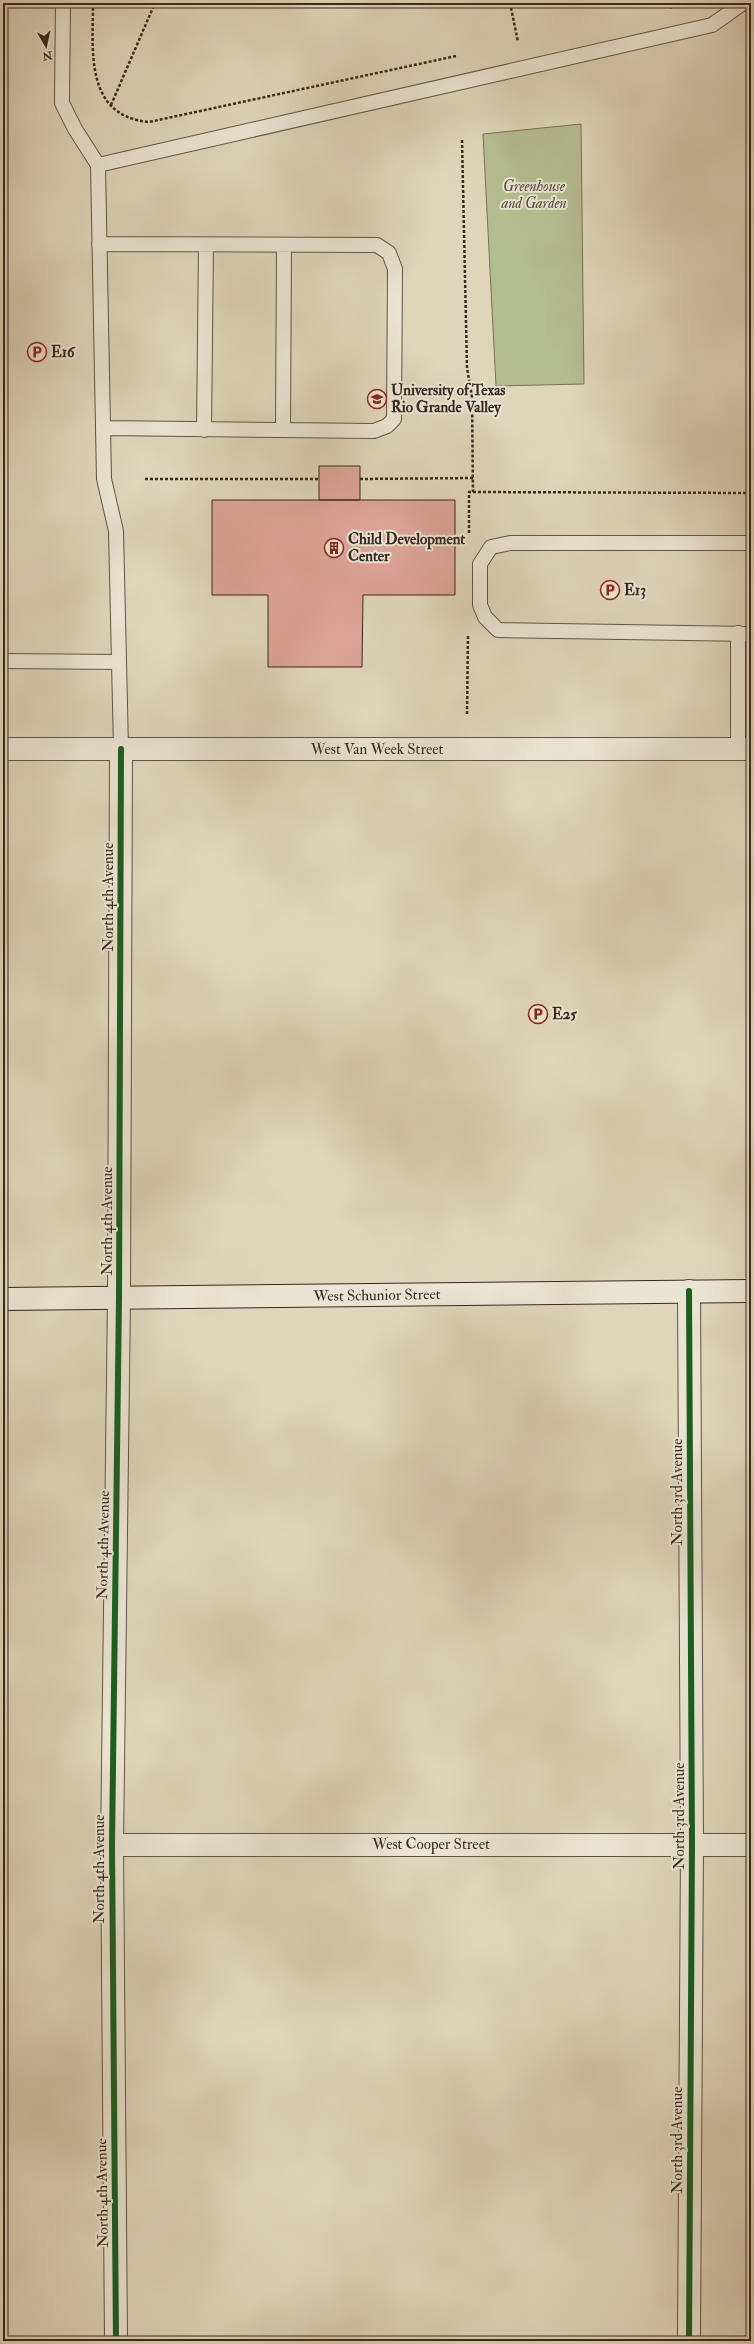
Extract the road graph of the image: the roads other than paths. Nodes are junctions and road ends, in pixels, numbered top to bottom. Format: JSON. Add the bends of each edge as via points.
{"nodes":[{"id":1,"x":64,"y":3,"type":"edge"},
{"id":2,"x":742,"y":3,"type":"edge"},
{"id":3,"x":98,"y":165,"type":"junction"},
{"id":4,"x":99,"y":244,"type":"junction"},
{"id":5,"x":206,"y":245,"type":"junction"},
{"id":6,"x":284,"y":245,"type":"junction"},
{"id":7,"x":103,"y":428,"type":"junction"},
{"id":8,"x":204,"y":430,"type":"junction"},
{"id":9,"x":283,"y":430,"type":"junction"},
{"id":10,"x":751,"y":543,"type":"edge"},
{"id":11,"x":744,"y":633,"type":"edge"},
{"id":12,"x":3,"y":661,"type":"edge"},
{"id":13,"x":119,"y":662,"type":"junction"},
{"id":14,"x":3,"y":749,"type":"edge"},
{"id":15,"x":744,"y":749,"type":"edge"},
{"id":16,"x":121,"y":750,"type":"junction"},
{"id":17,"x":689,"y":1291,"type":"junction"},
{"id":18,"x":751,"y":1291,"type":"edge"},
{"id":19,"x":120,"y":1298,"type":"junction"},
{"id":20,"x":3,"y":1299,"type":"edge"},
{"id":21,"x":112,"y":1844,"type":"junction"},
{"id":22,"x":692,"y":1844,"type":"junction"},
{"id":23,"x":751,"y":1845,"type":"edge"},
{"id":24,"x":116,"y":2341,"type":"edge"},
{"id":25,"x":689,"y":2341,"type":"edge"}],
"edges":[{"from":1,"to":3,"type":"lane","via":[[62,103]]},
{"from":2,"to":3,"type":"lane","via":[[712,25]]},
{"from":3,"to":4,"type":"lane"},
{"from":4,"to":5,"type":"lane"},
{"from":4,"to":7,"type":"lane"},
{"from":5,"to":6,"type":"lane"},
{"from":5,"to":8,"type":"lane"},
{"from":6,"to":9,"type":"lane"},
{"from":6,"to":9,"type":"lane","via":[[378,246],[389,253],[395,269],[394,419],[387,426],[374,431]]},
{"from":7,"to":8,"type":"lane"},
{"from":7,"to":13,"type":"lane","via":[[104,479],[116,531]]},
{"from":8,"to":9,"type":"lane"},
{"from":10,"to":11,"type":"lane","via":[[510,543],[491,547],[480,564],[480,605],[485,617],[498,630]]},
{"from":11,"to":15,"type":"lane"},
{"from":12,"to":13,"type":"lane"},
{"from":13,"to":16,"type":"lane"},
{"from":14,"to":16,"type":"street","name":"West Van Week Street"},
{"from":15,"to":16,"type":"street","name":"West Van Week Street"},
{"from":16,"to":19,"type":"street","name":"North 4th Avenue"},
{"from":17,"to":18,"type":"street","name":"West Schunior Street"},
{"from":17,"to":19,"type":"street","name":"West Schunior Street"},
{"from":17,"to":22,"type":"street","name":"North 3rd Avenue"},
{"from":19,"to":20,"type":"street","name":"West Schunior Street"},
{"from":19,"to":21,"type":"street","name":"North 4th Avenue"},
{"from":21,"to":22,"type":"street","name":"West Cooper Street"},
{"from":21,"to":24,"type":"street","name":"North 4th Avenue"},
{"from":22,"to":23,"type":"street","name":"West Cooper Street"},
{"from":22,"to":25,"type":"street","name":"North 3rd Avenue"}]}
